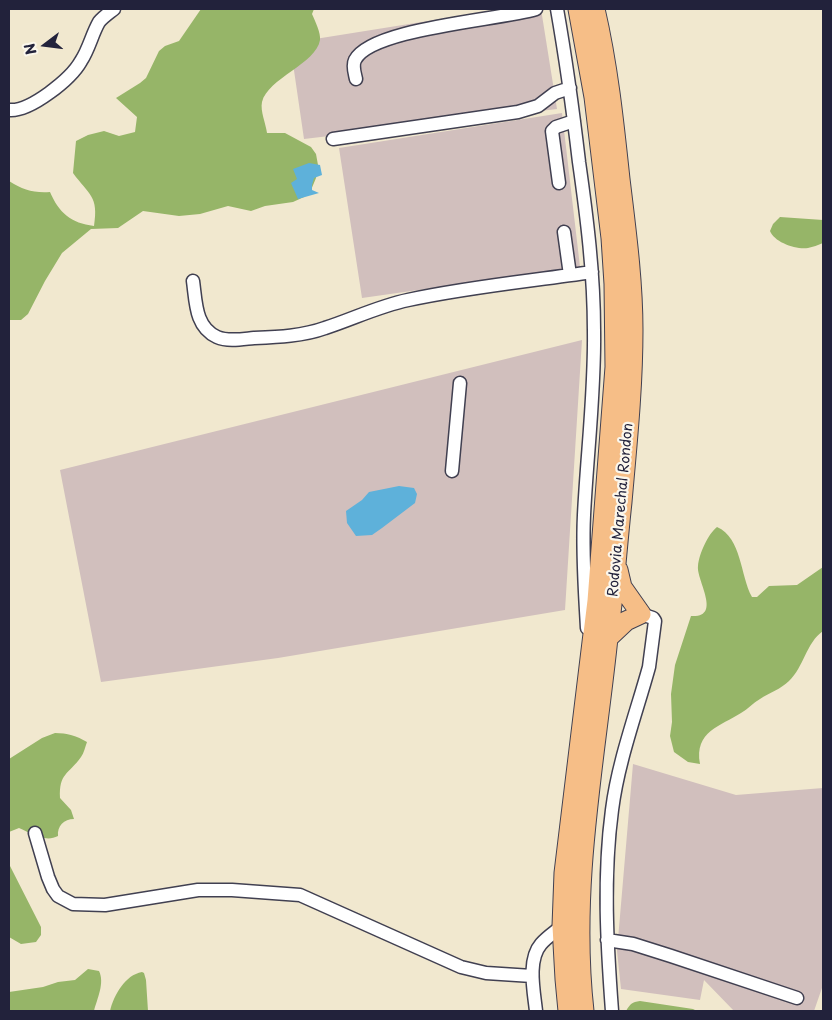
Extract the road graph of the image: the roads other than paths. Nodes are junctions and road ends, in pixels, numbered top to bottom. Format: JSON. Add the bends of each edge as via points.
{"nodes":[{"id":1,"x":114,"y":9,"type":"edge"},
{"id":2,"x":536,"y":9,"type":"edge"},
{"id":3,"x":557,"y":9,"type":"edge"},
{"id":4,"x":578,"y":9,"type":"edge"},
{"id":5,"x":595,"y":9,"type":"edge"},
{"id":6,"x":356,"y":79,"type":"dead end"},
{"id":7,"x":570,"y":88,"type":"junction"},
{"id":8,"x":9,"y":110,"type":"edge"},
{"id":9,"x":574,"y":121,"type":"junction"},
{"id":10,"x":333,"y":138,"type":"dead end"},
{"id":11,"x":559,"y":182,"type":"dead end"},
{"id":12,"x":564,"y":232,"type":"dead end"},
{"id":13,"x":592,"y":272,"type":"junction"},
{"id":14,"x":570,"y":275,"type":"junction"},
{"id":15,"x":193,"y":281,"type":"dead end"},
{"id":16,"x":460,"y":384,"type":"dead end"},
{"id":17,"x":452,"y":471,"type":"dead end"},
{"id":18,"x":616,"y":559,"type":"junction"},
{"id":19,"x":641,"y":614,"type":"junction"},
{"id":20,"x":609,"y":636,"type":"junction"},
{"id":21,"x":589,"y":667,"type":"junction"},
{"id":22,"x":35,"y":833,"type":"dead end"},
{"id":23,"x":562,"y":926,"type":"junction"},
{"id":24,"x":607,"y":940,"type":"junction"},
{"id":25,"x":532,"y":976,"type":"junction"},
{"id":26,"x":797,"y":998,"type":"dead end"},
{"id":27,"x":536,"y":1011,"type":"edge"},
{"id":28,"x":568,"y":1011,"type":"edge"},
{"id":29,"x":584,"y":1011,"type":"edge"},
{"id":30,"x":612,"y":1011,"type":"edge"}],
"edges":[{"from":1,"to":8,"type":"street","via":[[99,22],[81,62],[67,79],[40,99],[14,111]]},
{"from":2,"to":6,"type":"street","via":[[393,36],[355,60]]},
{"from":3,"to":7,"type":"street"},
{"from":4,"to":21,"type":"highway","name":"Rodovia Marechal Rondon","via":[[594,97],[615,319],[613,416]]},
{"from":5,"to":18,"type":"highway","name":"Rodovia Marechal Rondon","via":[[612,103],[627,234],[633,328],[627,449]]},
{"from":7,"to":9,"type":"street"},
{"from":7,"to":10,"type":"street","via":[[555,93],[538,106],[518,112]]},
{"from":9,"to":11,"type":"street","via":[[556,127],[552,132]]},
{"from":9,"to":13,"type":"street"},
{"from":12,"to":14,"type":"street"},
{"from":13,"to":14,"type":"street"},
{"from":13,"to":21,"type":"street","via":[[594,332],[583,552]]},
{"from":14,"to":15,"type":"street","via":[[408,300],[324,329],[299,334],[229,340],[205,329],[199,319]]},
{"from":16,"to":17,"type":"street"},
{"from":18,"to":19,"type":"highway","via":[[622,587]]},
{"from":18,"to":20,"type":"highway","name":"Rodovia Marechal Rondon"},
{"from":19,"to":20,"type":"highway","via":[[626,621]]},
{"from":19,"to":24,"type":"street","via":[[653,618],[654,628],[649,667],[618,776],[612,810],[606,889]]},
{"from":20,"to":29,"type":"highway","name":"Rodovia Marechal Rondon","via":[[581,875],[580,968]]},
{"from":21,"to":23,"type":"highway","name":"Rodovia Marechal Rondon","via":[[566,846]]},
{"from":22,"to":25,"type":"street","via":[[53,889],[58,896],[73,904],[105,905],[198,890],[300,895],[461,967],[486,973]]},
{"from":23,"to":25,"type":"street","via":[[539,946]]},
{"from":23,"to":28,"type":"highway","name":"Rodovia Marechal Rondon"},
{"from":24,"to":26,"type":"street","via":[[633,944]]},
{"from":24,"to":30,"type":"street"},
{"from":25,"to":27,"type":"street"}]}
